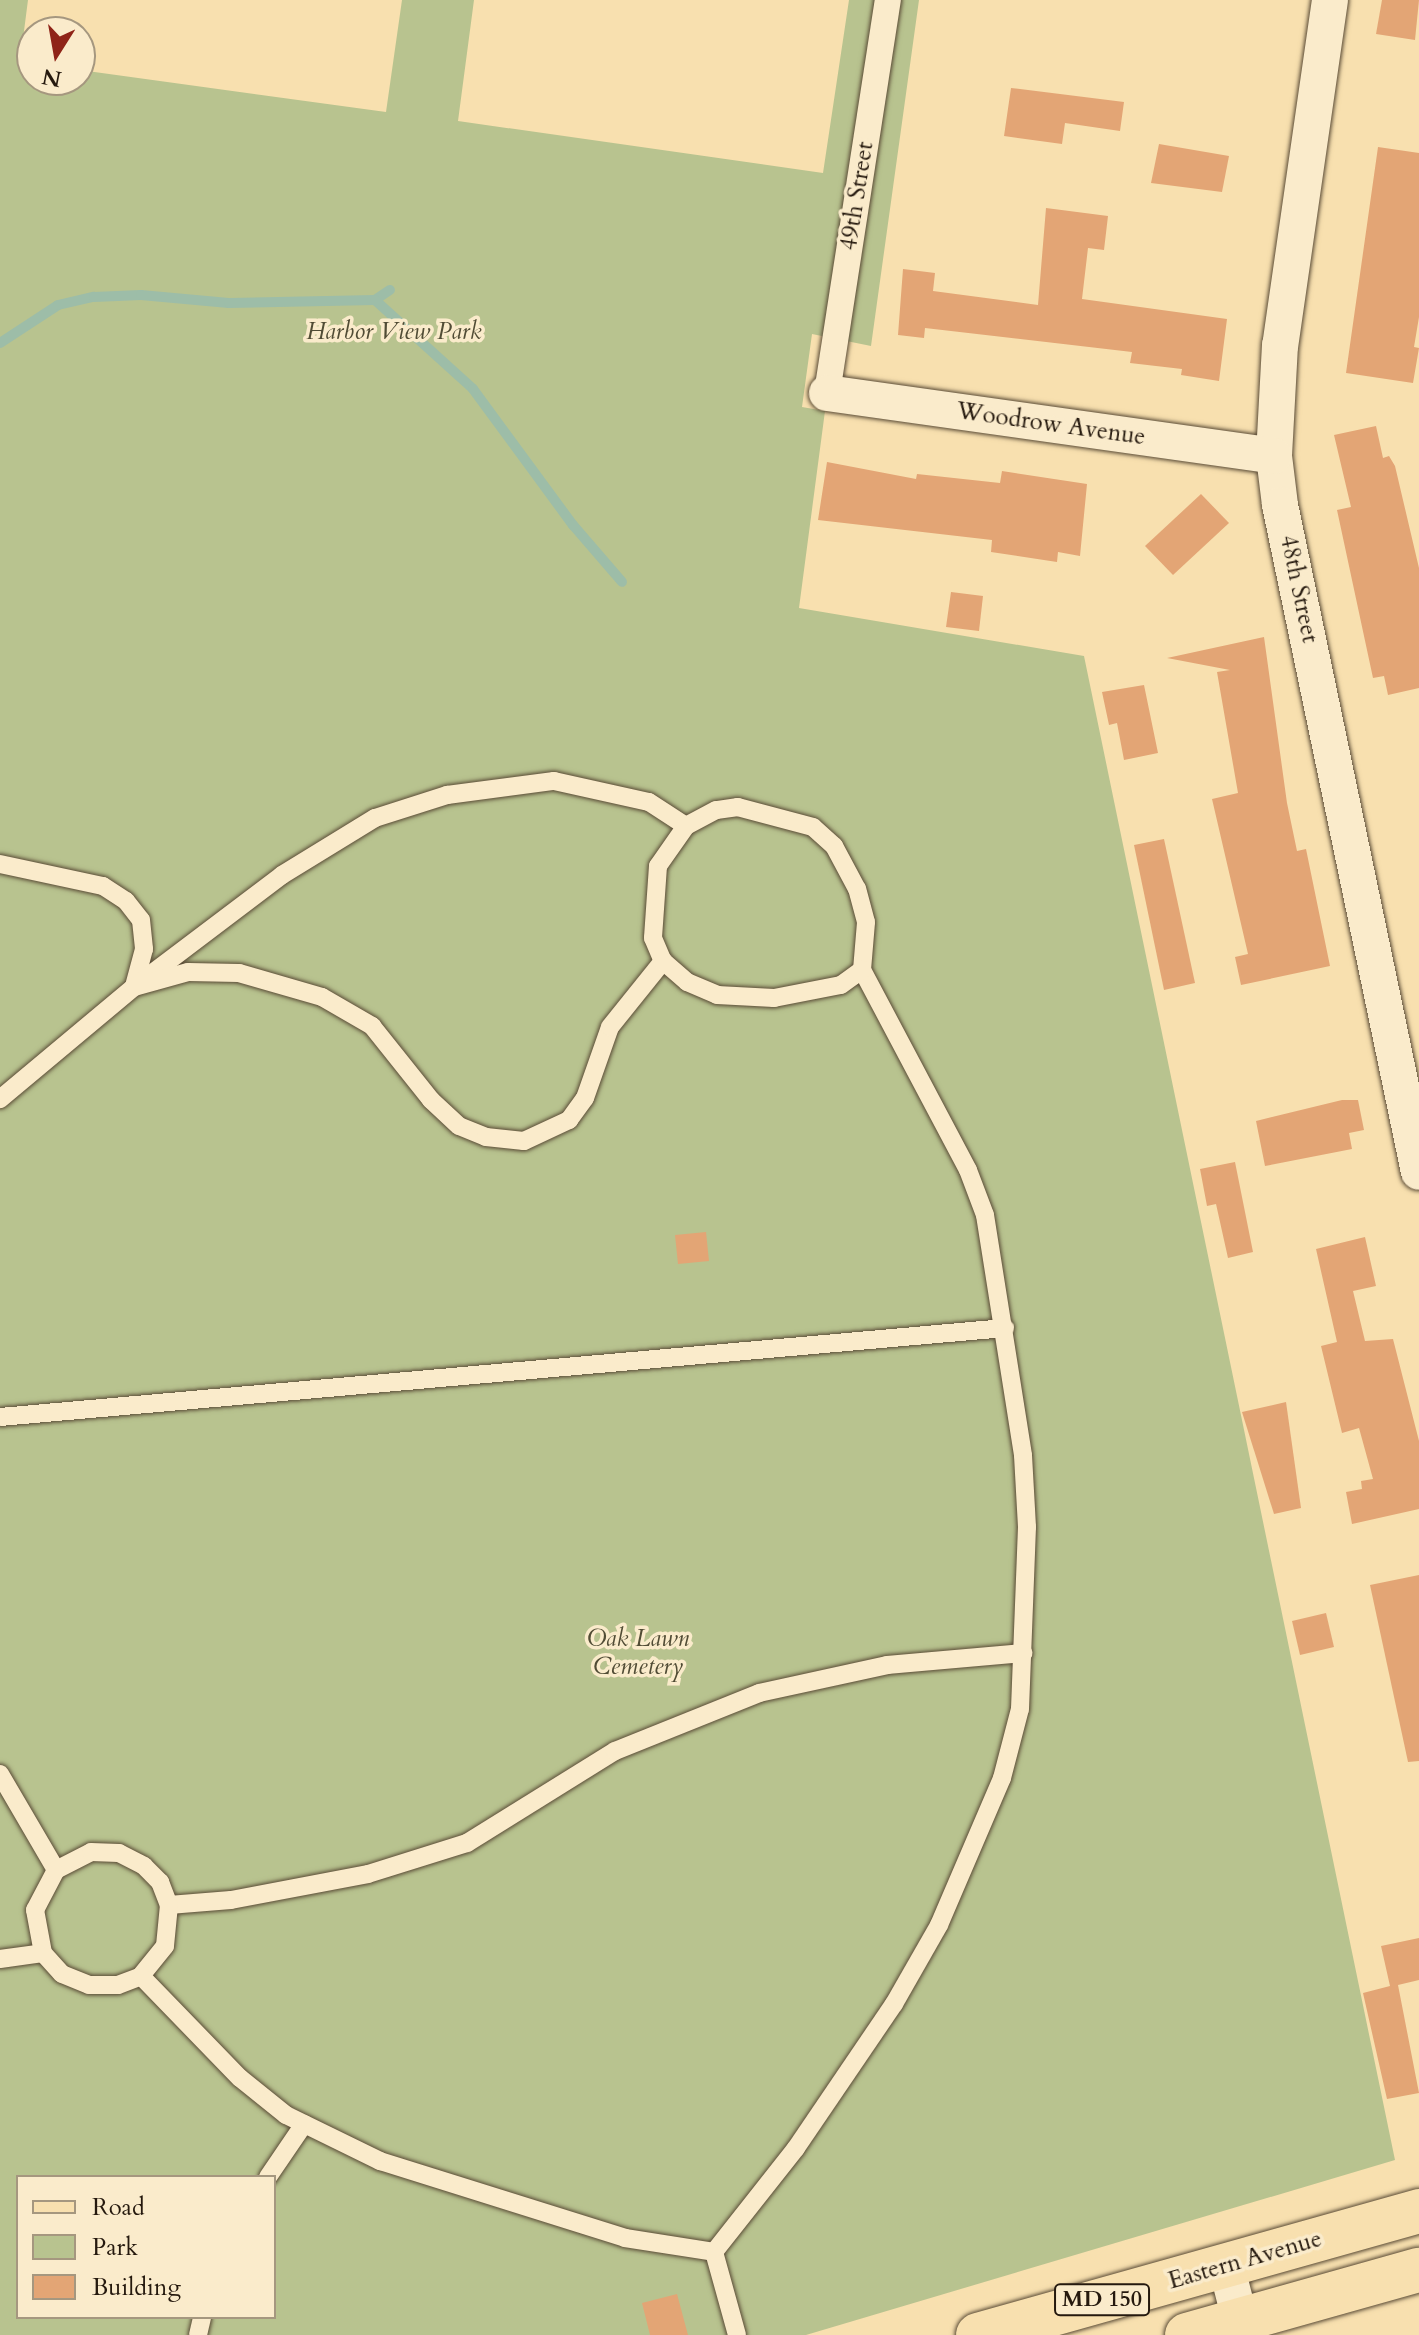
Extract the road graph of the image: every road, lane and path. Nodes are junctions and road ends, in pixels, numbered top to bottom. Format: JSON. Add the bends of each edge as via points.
{"nodes":[{"id":1,"x":888,"y":0,"type":"edge"},
{"id":2,"x":1330,"y":0,"type":"edge"},
{"id":3,"x":827,"y":393,"type":"joint"},
{"id":4,"x":1274,"y":456,"type":"junction"},
{"id":5,"x":686,"y":826,"type":"junction"},
{"id":6,"x":0,"y":864,"type":"edge"},
{"id":7,"x":663,"y":961,"type":"junction"},
{"id":8,"x":862,"y":970,"type":"junction"},
{"id":9,"x":134,"y":987,"type":"junction"},
{"id":10,"x":0,"y":1099,"type":"edge"},
{"id":11,"x":1419,"y":1172,"type":"edge"},
{"id":12,"x":1005,"y":1328,"type":"junction"},
{"id":13,"x":0,"y":1417,"type":"edge"},
{"id":14,"x":1023,"y":1653,"type":"junction"},
{"id":15,"x":0,"y":1774,"type":"edge"},
{"id":16,"x":56,"y":1870,"type":"junction"},
{"id":17,"x":169,"y":1905,"type":"junction"},
{"id":18,"x":43,"y":1953,"type":"junction"},
{"id":19,"x":0,"y":1959,"type":"edge"},
{"id":20,"x":141,"y":1976,"type":"junction"},
{"id":21,"x":304,"y":2124,"type":"junction"},
{"id":22,"x":269,"y":2175,"type":"edge"},
{"id":23,"x":1419,"y":2211,"type":"edge"},
{"id":24,"x":714,"y":2252,"type":"junction"},
{"id":25,"x":1226,"y":2265,"type":"junction"},
{"id":26,"x":1419,"y":2270,"type":"edge"},
{"id":27,"x":1242,"y":2328,"type":"edge"},
{"id":28,"x":737,"y":2335,"type":"edge"},
{"id":29,"x":978,"y":2335,"type":"edge"},
{"id":30,"x":1187,"y":2335,"type":"edge"}],
"edges":[{"from":1,"to":3,"type":"street","name":"49th Street"},
{"from":2,"to":4,"type":"street","name":"48th Street","via":[[1280,345]]},
{"from":3,"to":4,"type":"street","name":"Woodrow Avenue"},
{"from":4,"to":11,"type":"street","name":"48th Street"},
{"from":5,"to":7,"type":"lane","via":[[658,866],[653,893],[653,938]]},
{"from":5,"to":8,"type":"lane","via":[[716,810],[738,807],[813,827],[834,846],[857,889],[866,922]]},
{"from":5,"to":9,"type":"lane","via":[[649,802],[554,781],[447,795],[375,818],[282,875]]},
{"from":6,"to":9,"type":"lane","via":[[71,876],[103,886],[126,901],[141,920],[144,949]]},
{"from":7,"to":8,"type":"lane","via":[[687,982],[717,995],[745,999],[808,994],[841,985]]},
{"from":7,"to":9,"type":"lane","via":[[610,1027],[585,1098],[569,1120],[524,1141],[486,1137],[459,1126],[431,1100],[372,1026],[322,997],[239,973],[188,972]]},
{"from":8,"to":12,"type":"lane","via":[[968,1170],[985,1215]]},
{"from":9,"to":10,"type":"lane"},
{"from":12,"to":13,"type":"lane"},
{"from":12,"to":14,"type":"lane","via":[[1023,1455]]},
{"from":14,"to":17,"type":"lane","via":[[887,1665],[759,1693],[615,1751],[455,1847],[368,1874],[285,1891]]},
{"from":14,"to":24,"type":"lane","via":[[1020,1709],[1002,1778],[939,1925],[822,2110]]},
{"from":15,"to":16,"type":"lane"},
{"from":16,"to":17,"type":"lane","via":[[91,1852],[119,1853],[160,1882]]},
{"from":16,"to":18,"type":"lane","via":[[35,1910]]},
{"from":17,"to":20,"type":"lane","via":[[165,1946]]},
{"from":18,"to":19,"type":"lane"},
{"from":18,"to":20,"type":"lane","via":[[62,1974],[89,1985],[118,1985]]},
{"from":20,"to":21,"type":"lane","via":[[240,2078]]},
{"from":21,"to":22,"type":"lane"},
{"from":21,"to":24,"type":"lane","via":[[380,2161],[505,2202],[625,2238]]},
{"from":23,"to":25,"type":"main road","name":"Eastern Avenue","number":"MD 150"},
{"from":24,"to":28,"type":"lane"},
{"from":25,"to":27,"type":"street"},
{"from":25,"to":29,"type":"main road","name":"Eastern Avenue","number":"MD 150"},
{"from":26,"to":27,"type":"main road"},
{"from":27,"to":30,"type":"main road"}]}
